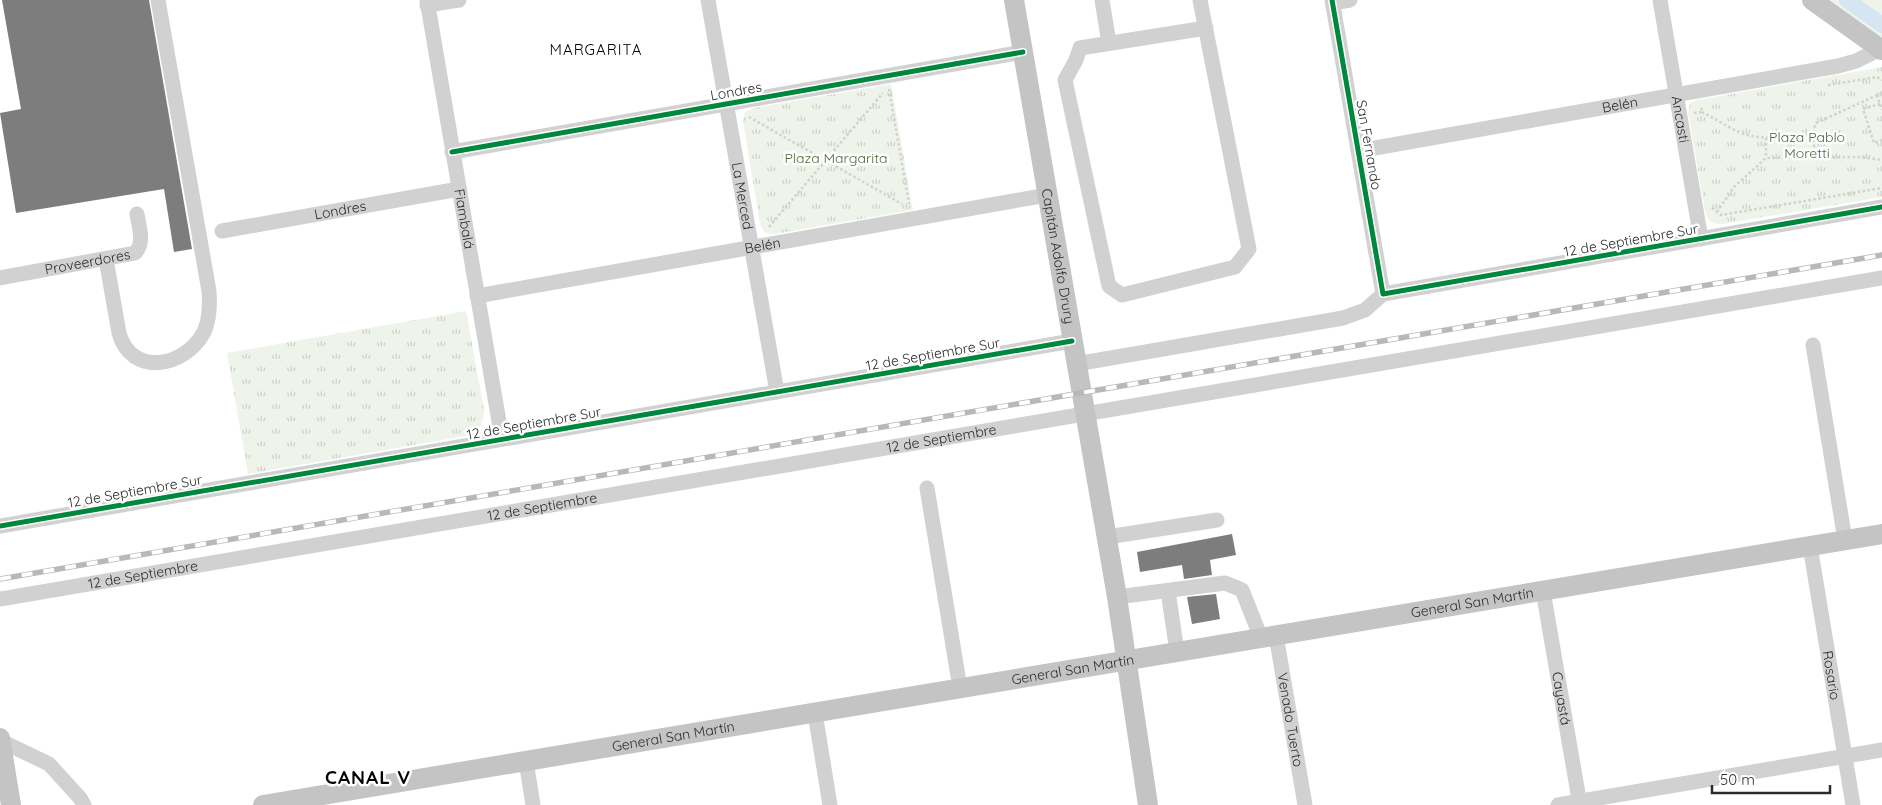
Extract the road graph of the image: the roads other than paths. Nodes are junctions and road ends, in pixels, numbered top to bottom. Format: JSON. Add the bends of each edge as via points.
{"nodes":[{"id":1,"x":158,"y":0,"type":"edge"},
{"id":2,"x":459,"y":0,"type":"edge"},
{"id":3,"x":708,"y":0,"type":"edge"},
{"id":4,"x":1014,"y":0,"type":"edge"},
{"id":5,"x":1102,"y":0,"type":"edge"},
{"id":6,"x":1200,"y":0,"type":"edge"},
{"id":7,"x":1350,"y":0,"type":"edge"},
{"id":8,"x":1660,"y":0,"type":"edge"},
{"id":9,"x":1812,"y":0,"type":"edge"},
{"id":10,"x":1332,"y":2,"type":"edge"},
{"id":11,"x":427,"y":3,"type":"edge"},
{"id":12,"x":1206,"y":28,"type":"junction"},
{"id":13,"x":1109,"y":43,"type":"junction"},
{"id":14,"x":1881,"y":50,"type":"edge"},
{"id":15,"x":1023,"y":52,"type":"junction"},
{"id":16,"x":1676,"y":95,"type":"junction"},
{"id":17,"x":726,"y":104,"type":"junction"},
{"id":18,"x":1358,"y":151,"type":"junction"},
{"id":19,"x":452,"y":152,"type":"junction"},
{"id":20,"x":459,"y":189,"type":"junction"},
{"id":21,"x":1047,"y":195,"type":"junction"},
{"id":22,"x":1882,"y":207,"type":"edge"},
{"id":23,"x":137,"y":214,"type":"dead end"},
{"id":24,"x":222,"y":231,"type":"dead end"},
{"id":25,"x":1701,"y":239,"type":"junction"},
{"id":26,"x":751,"y":248,"type":"junction"},
{"id":27,"x":106,"y":260,"type":"junction"},
{"id":28,"x":0,"y":278,"type":"edge"},
{"id":29,"x":1882,"y":278,"type":"edge"},
{"id":30,"x":1383,"y":294,"type":"junction"},
{"id":31,"x":477,"y":296,"type":"junction"},
{"id":32,"x":1072,"y":341,"type":"junction"},
{"id":33,"x":1812,"y":346,"type":"dead end"},
{"id":34,"x":1076,"y":364,"type":"junction"},
{"id":35,"x":777,"y":392,"type":"junction"},
{"id":36,"x":1085,"y":414,"type":"junction"},
{"id":37,"x":502,"y":440,"type":"junction"},
{"id":38,"x":927,"y":488,"type":"dead end"},
{"id":39,"x":1218,"y":520,"type":"dead end"},
{"id":40,"x":0,"y":526,"type":"edge"},
{"id":41,"x":1882,"y":534,"type":"edge"},
{"id":42,"x":1106,"y":537,"type":"junction"},
{"id":43,"x":1845,"y":540,"type":"junction"},
{"id":44,"x":1810,"y":546,"type":"junction"},
{"id":45,"x":1543,"y":590,"type":"junction"},
{"id":46,"x":1168,"y":591,"type":"junction"},
{"id":47,"x":1117,"y":597,"type":"junction"},
{"id":48,"x":0,"y":599,"type":"edge"},
{"id":49,"x":1268,"y":636,"type":"junction"},
{"id":50,"x":1177,"y":652,"type":"junction"},
{"id":51,"x":1126,"y":660,"type":"junction"},
{"id":52,"x":960,"y":688,"type":"junction"},
{"id":53,"x":815,"y":712,"type":"junction"},
{"id":54,"x":0,"y":740,"type":"edge"},
{"id":55,"x":1882,"y":750,"type":"edge"},
{"id":56,"x":1845,"y":756,"type":"junction"},
{"id":57,"x":526,"y":761,"type":"junction"},
{"id":58,"x":1579,"y":803,"type":"edge"},
{"id":59,"x":270,"y":804,"type":"edge"},
{"id":60,"x":11,"y":805,"type":"edge"},
{"id":61,"x":84,"y":805,"type":"edge"},
{"id":62,"x":533,"y":805,"type":"edge"},
{"id":63,"x":830,"y":805,"type":"edge"},
{"id":64,"x":1148,"y":805,"type":"edge"},
{"id":65,"x":1305,"y":805,"type":"edge"},
{"id":66,"x":1558,"y":805,"type":"edge"},
{"id":67,"x":1853,"y":805,"type":"edge"}],
"edges":[{"from":1,"to":27,"type":"street","via":[[209,291],[208,318],[198,342],[180,357],[169,361],[137,358],[128,352],[121,343]]},
{"from":2,"to":11,"type":"street"},
{"from":3,"to":17,"type":"street","name":"La Merced"},
{"from":4,"to":15,"type":"main road","name":"Capitán Adolfo Drury"},
{"from":5,"to":13,"type":"street"},
{"from":6,"to":12,"type":"street"},
{"from":7,"to":10,"type":"street"},
{"from":8,"to":16,"type":"street","name":"Ancasti"},
{"from":9,"to":14,"type":"main road"},
{"from":10,"to":18,"type":"street","name":"San Fernando"},
{"from":11,"to":19,"type":"street","name":"Fiambalá"},
{"from":12,"to":13,"type":"street"},
{"from":12,"to":13,"type":"street","via":[[1249,249],[1236,267],[1122,295],[1109,286],[1065,80],[1080,48]]},
{"from":14,"to":16,"type":"street","name":"Belén","via":[[1838,66]]},
{"from":15,"to":17,"type":"street","name":"Londres"},
{"from":15,"to":21,"type":"main road","name":"Capitán Adolfo Drury"},
{"from":16,"to":18,"type":"street","name":"Belén"},
{"from":16,"to":25,"type":"street","name":"Ancasti"},
{"from":17,"to":19,"type":"street","name":"Londres"},
{"from":17,"to":26,"type":"street","name":"La Merced"},
{"from":18,"to":30,"type":"street","name":"San Fernando"},
{"from":19,"to":20,"type":"street","name":"Fiambalá"},
{"from":20,"to":24,"type":"street","name":"Londres"},
{"from":20,"to":31,"type":"street","name":"Fiambalá"},
{"from":21,"to":26,"type":"street","name":"Belén"},
{"from":21,"to":32,"type":"main road","name":"Capitán Adolfo Drury"},
{"from":22,"to":25,"type":"street","name":"12 de Septiembre Sur"},
{"from":23,"to":27,"type":"street","name":"Proveerdores","via":[[139,249],[130,255]]},
{"from":25,"to":30,"type":"street","name":"12 de Septiembre Sur"},
{"from":26,"to":31,"type":"street","name":"Belén"},
{"from":26,"to":35,"type":"street","name":"La Merced"},
{"from":27,"to":28,"type":"street","name":"Proveerdores"},
{"from":29,"to":36,"type":"street","name":"12 de Septiembre"},
{"from":30,"to":34,"type":"street","via":[[1365,310],[1343,318]]},
{"from":31,"to":37,"type":"street","name":"Fiambalá"},
{"from":32,"to":34,"type":"main road","name":"Capitán Adolfo Drury"},
{"from":32,"to":35,"type":"street","name":"12 de Septiembre Sur"},
{"from":33,"to":43,"type":"street"},
{"from":34,"to":36,"type":"main road","name":"Capitán Adolfo Drury"},
{"from":35,"to":37,"type":"street","name":"12 de Septiembre Sur"},
{"from":36,"to":42,"type":"main road","name":"Capitán Adolfo Drury"},
{"from":36,"to":48,"type":"street","name":"12 de Septiembre"},
{"from":37,"to":40,"type":"street","name":"12 de Septiembre Sur"},
{"from":38,"to":52,"type":"street"},
{"from":39,"to":42,"type":"street"},
{"from":41,"to":43,"type":"main road","name":"General San Martín"},
{"from":42,"to":47,"type":"main road","name":"Capitán Adolfo Drury"},
{"from":43,"to":44,"type":"main road","name":"General San Martín"},
{"from":44,"to":45,"type":"main road","name":"General San Martín"},
{"from":44,"to":56,"type":"street","name":"Rosario"},
{"from":45,"to":49,"type":"main road","name":"General San Martín"},
{"from":45,"to":58,"type":"street","name":"Cayastá"},
{"from":46,"to":47,"type":"street","name":"Venado Tuerto"},
{"from":46,"to":49,"type":"street","name":"Venado Tuerto","via":[[1225,583],[1242,590]]},
{"from":46,"to":50,"type":"street"},
{"from":47,"to":51,"type":"main road","name":"Capitán Adolfo Drury"},
{"from":49,"to":50,"type":"main road","name":"General San Martín"},
{"from":49,"to":65,"type":"street","name":"Venado Tuerto"},
{"from":50,"to":51,"type":"main road","name":"General San Martín"},
{"from":51,"to":52,"type":"main road","name":"General San Martín"},
{"from":51,"to":64,"type":"main road","name":"Capitán Adolfo Drury"},
{"from":52,"to":53,"type":"main road","name":"General San Martín"},
{"from":53,"to":57,"type":"main road","name":"General San Martín"},
{"from":53,"to":63,"type":"street"},
{"from":54,"to":60,"type":"main road"},
{"from":54,"to":61,"type":"street","via":[[49,764]]},
{"from":55,"to":56,"type":"street"},
{"from":56,"to":58,"type":"street"},
{"from":56,"to":67,"type":"street","name":"Rosario"},
{"from":57,"to":59,"type":"main road","name":"General San Martín"},
{"from":57,"to":62,"type":"street"},
{"from":58,"to":66,"type":"street"}]}
